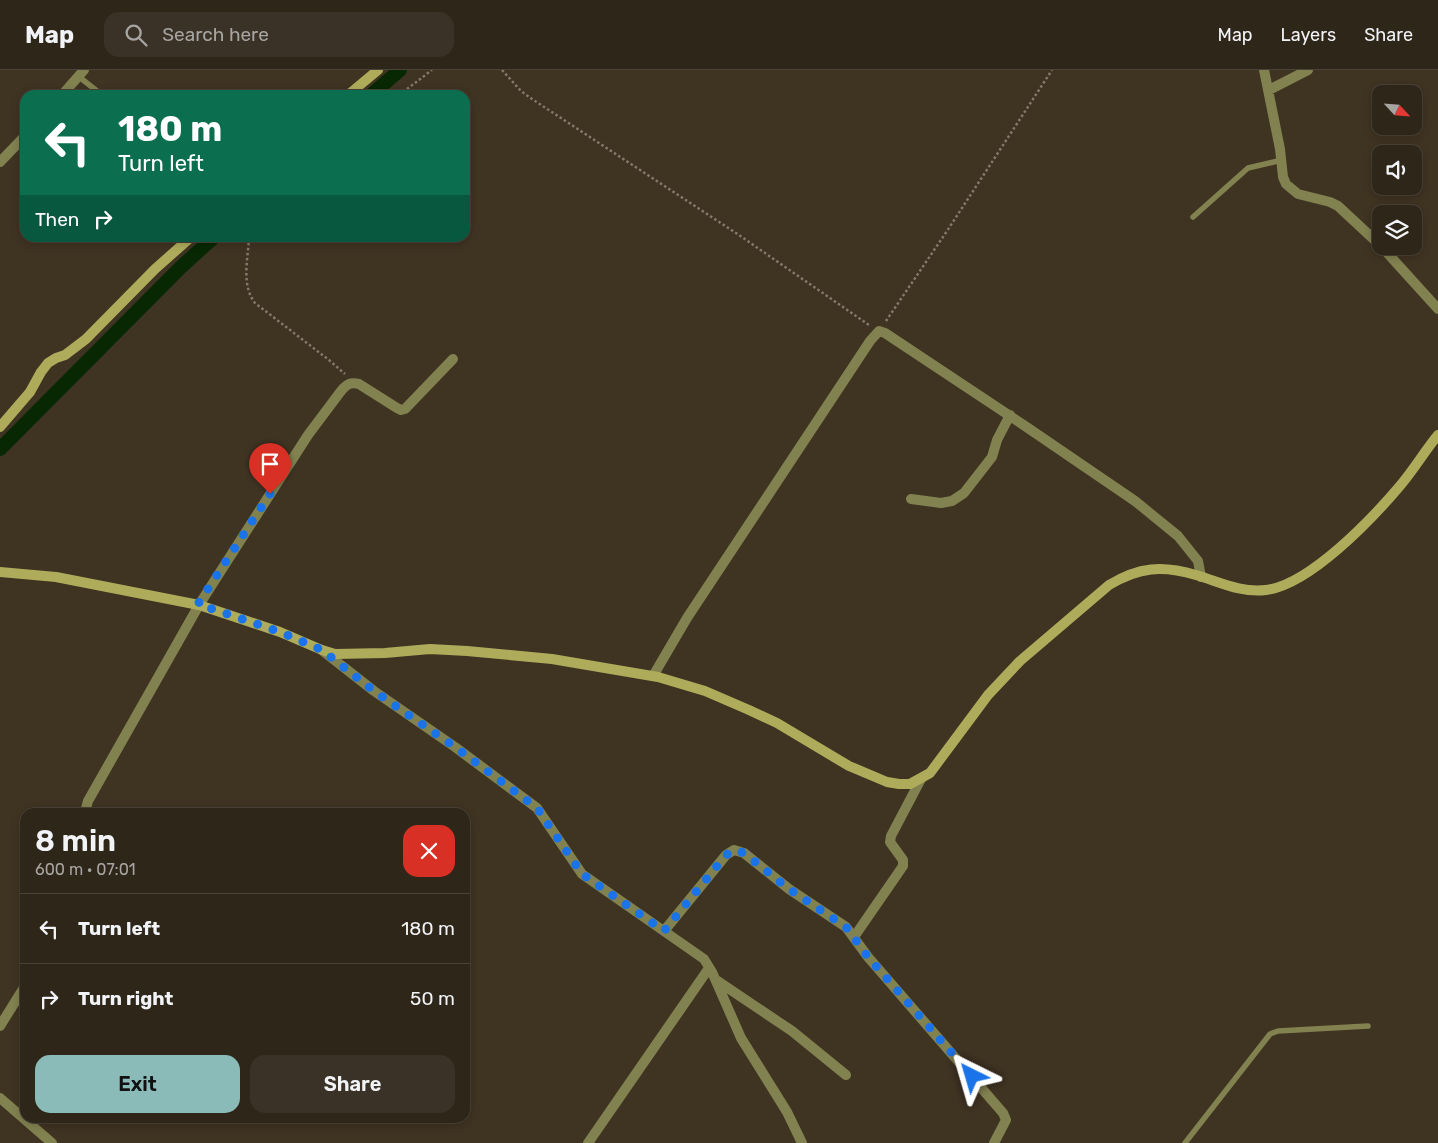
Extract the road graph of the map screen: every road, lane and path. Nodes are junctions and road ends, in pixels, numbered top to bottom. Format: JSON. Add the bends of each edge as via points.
{"nodes":[{"id":1,"x":378,"y":70,"type":"edge"},
{"id":2,"x":432,"y":70,"type":"edge"},
{"id":3,"x":502,"y":70,"type":"edge"},
{"id":4,"x":1052,"y":70,"type":"edge"},
{"id":5,"x":1264,"y":70,"type":"edge"},
{"id":6,"x":1308,"y":70,"type":"edge"},
{"id":7,"x":81,"y":73,"type":"edge"},
{"id":8,"x":66,"y":90,"type":"edge"},
{"id":9,"x":97,"y":90,"type":"edge"},
{"id":10,"x":354,"y":90,"type":"edge"},
{"id":11,"x":406,"y":90,"type":"edge"},
{"id":12,"x":1269,"y":90,"type":"junction"},
{"id":13,"x":20,"y":141,"type":"edge"},
{"id":14,"x":1282,"y":160,"type":"junction"},
{"id":15,"x":0,"y":162,"type":"edge"},
{"id":16,"x":1193,"y":217,"type":"dead end"},
{"id":17,"x":1372,"y":238,"type":"edge"},
{"id":18,"x":185,"y":242,"type":"edge"},
{"id":19,"x":249,"y":242,"type":"edge"},
{"id":20,"x":1389,"y":255,"type":"edge"},
{"id":21,"x":1438,"y":308,"type":"edge"},
{"id":22,"x":877,"y":333,"type":"junction"},
{"id":23,"x":453,"y":359,"type":"dead end"},
{"id":24,"x":353,"y":382,"type":"junction"},
{"id":25,"x":1010,"y":415,"type":"junction"},
{"id":26,"x":0,"y":427,"type":"edge"},
{"id":27,"x":1438,"y":435,"type":"edge"},
{"id":28,"x":911,"y":499,"type":"dead end"},
{"id":29,"x":0,"y":572,"type":"edge"},
{"id":30,"x":1201,"y":577,"type":"junction"},
{"id":31,"x":198,"y":604,"type":"junction"},
{"id":32,"x":322,"y":650,"type":"junction"},
{"id":33,"x":653,"y":676,"type":"junction"},
{"id":34,"x":921,"y":779,"type":"junction"},
{"id":35,"x":86,"y":808,"type":"edge"},
{"id":36,"x":664,"y":931,"type":"junction"},
{"id":37,"x":854,"y":937,"type":"junction"},
{"id":38,"x":709,"y":968,"type":"junction"},
{"id":39,"x":715,"y":980,"type":"junction"},
{"id":40,"x":20,"y":994,"type":"edge"},
{"id":41,"x":0,"y":1026,"type":"edge"},
{"id":42,"x":1368,"y":1026,"type":"dead end"},
{"id":43,"x":846,"y":1075,"type":"dead end"},
{"id":44,"x":0,"y":1098,"type":"edge"},
{"id":45,"x":20,"y":1115,"type":"edge"},
{"id":46,"x":29,"y":1123,"type":"edge"},
{"id":47,"x":590,"y":1142,"type":"edge"},
{"id":48,"x":52,"y":1143,"type":"edge"},
{"id":49,"x":802,"y":1143,"type":"edge"},
{"id":50,"x":994,"y":1143,"type":"edge"},
{"id":51,"x":1185,"y":1143,"type":"edge"}],
"edges":[{"from":1,"to":10,"type":"street"},
{"from":2,"to":11,"type":"path"},
{"from":3,"to":22,"type":"path","via":[[526,95],[736,233]]},
{"from":4,"to":22,"type":"path"},
{"from":5,"to":12,"type":"street"},
{"from":6,"to":12,"type":"street"},
{"from":7,"to":8,"type":"street"},
{"from":7,"to":9,"type":"lane"},
{"from":12,"to":14,"type":"street"},
{"from":13,"to":15,"type":"street"},
{"from":14,"to":16,"type":"lane","via":[[1248,168]]},
{"from":14,"to":17,"type":"street","via":[[1283,177],[1293,191],[1338,206]]},
{"from":18,"to":26,"type":"street","via":[[86,339],[48,363],[30,392]]},
{"from":19,"to":24,"type":"path","via":[[249,295]]},
{"from":20,"to":21,"type":"street"},
{"from":22,"to":25,"type":"street","via":[[885,333]]},
{"from":22,"to":33,"type":"street","via":[[698,602]]},
{"from":23,"to":24,"type":"street","via":[[405,409],[400,410]]},
{"from":24,"to":31,"type":"street","via":[[347,384],[308,435]]},
{"from":25,"to":28,"type":"street","via":[[992,457],[964,493],[952,501],[941,503]]},
{"from":25,"to":30,"type":"street","via":[[1134,501],[1178,536],[1198,561]]},
{"from":27,"to":30,"type":"street","via":[[1400,486],[1364,524],[1337,549],[1291,582],[1268,590],[1250,591]]},
{"from":29,"to":31,"type":"street","via":[[56,577]]},
{"from":30,"to":34,"type":"street","via":[[1178,571],[1138,570],[1109,585],[1020,661],[988,695],[941,759]]},
{"from":31,"to":32,"type":"street"},
{"from":31,"to":35,"type":"street"},
{"from":32,"to":33,"type":"street","via":[[336,654],[467,651],[552,659]]},
{"from":32,"to":36,"type":"street","via":[[537,808],[582,874]]},
{"from":33,"to":34,"type":"street","via":[[705,691],[749,710],[849,766],[887,782],[910,784]]},
{"from":34,"to":37,"type":"street","via":[[890,842],[903,860],[903,866]]},
{"from":36,"to":37,"type":"street","via":[[726,855],[734,850],[744,853],[789,889],[846,927]]},
{"from":36,"to":38,"type":"street","via":[[704,960]]},
{"from":37,"to":50,"type":"street","via":[[1003,1113],[1006,1120]]},
{"from":38,"to":39,"type":"street"},
{"from":38,"to":47,"type":"street"},
{"from":39,"to":43,"type":"street","via":[[792,1031]]},
{"from":39,"to":49,"type":"street","via":[[742,1038]]},
{"from":40,"to":41,"type":"street"},
{"from":42,"to":51,"type":"lane","via":[[1270,1034]]},
{"from":44,"to":45,"type":"street"},
{"from":46,"to":48,"type":"street"}]}
